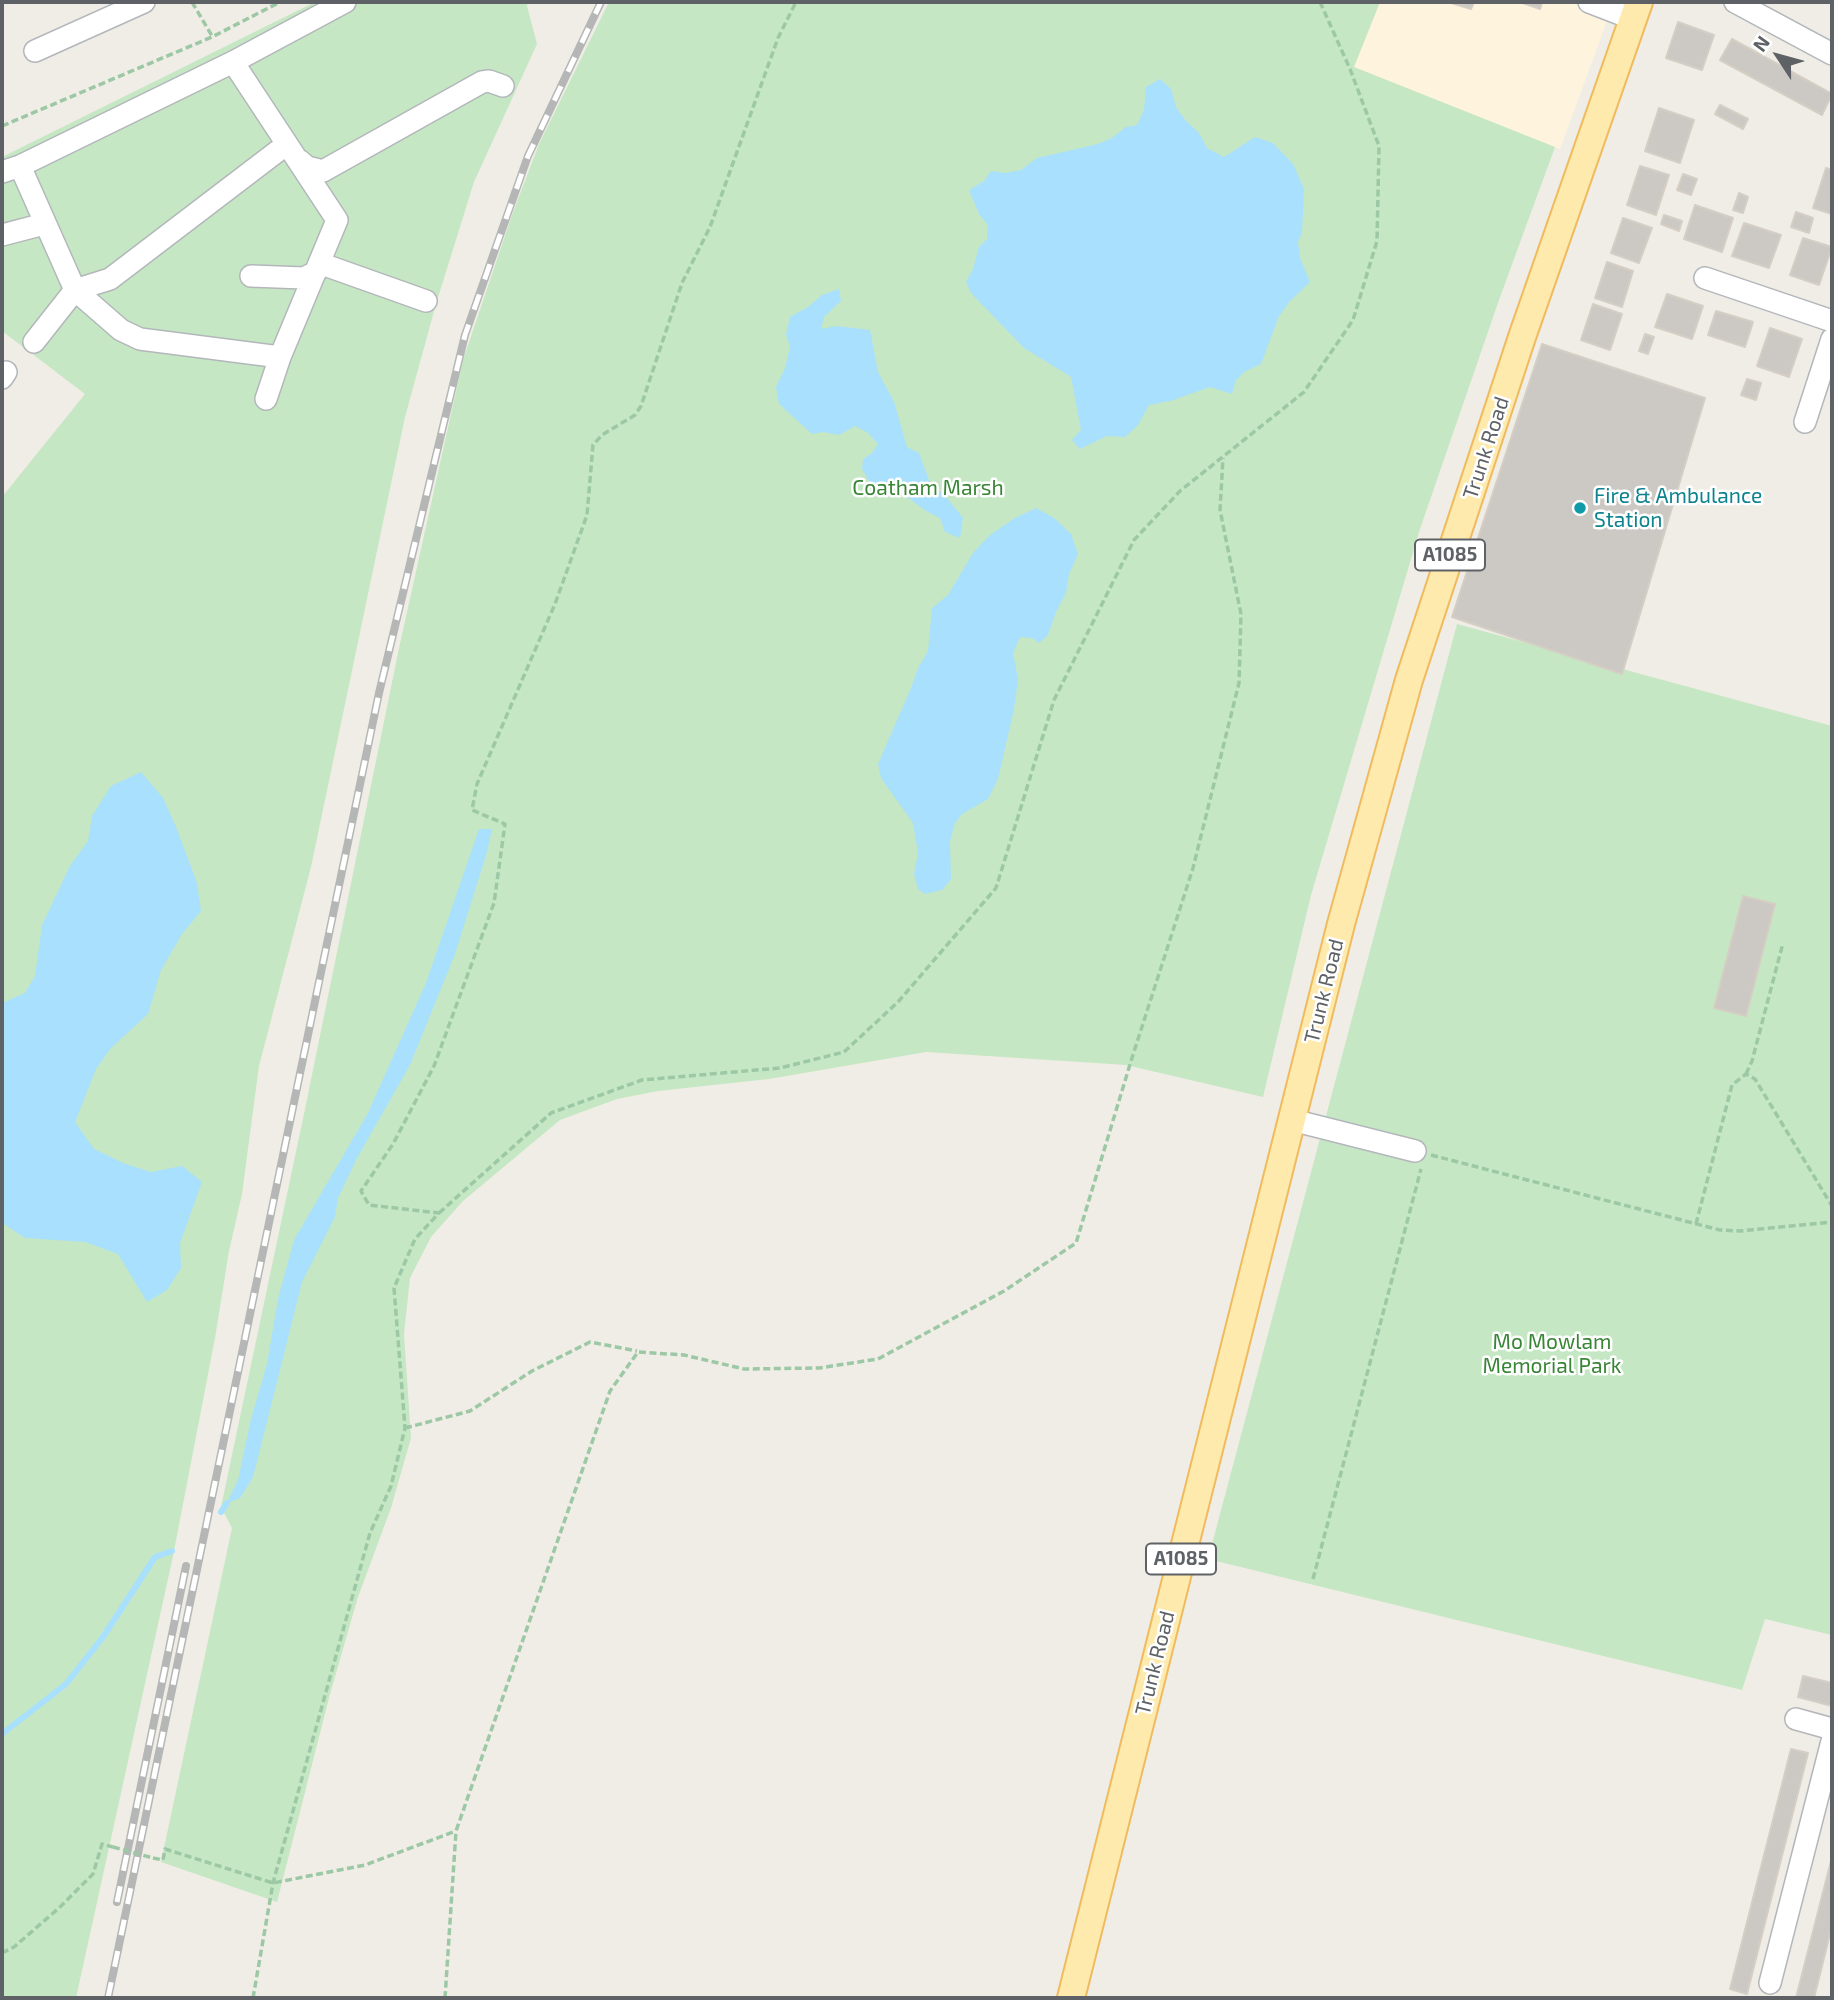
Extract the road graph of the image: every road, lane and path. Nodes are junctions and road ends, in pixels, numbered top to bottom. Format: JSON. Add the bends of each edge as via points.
{"nodes":[{"id":1,"x":144,"y":2,"type":"edge"},
{"id":2,"x":191,"y":2,"type":"edge"},
{"id":3,"x":280,"y":2,"type":"edge"},
{"id":4,"x":345,"y":2,"type":"edge"},
{"id":5,"x":796,"y":2,"type":"edge"},
{"id":6,"x":1320,"y":2,"type":"edge"},
{"id":7,"x":1589,"y":2,"type":"edge"},
{"id":8,"x":1735,"y":2,"type":"edge"},
{"id":9,"x":1636,"y":10,"type":"edge"},
{"id":10,"x":212,"y":37,"type":"junction"},
{"id":11,"x":34,"y":51,"type":"dead end"},
{"id":12,"x":1832,"y":54,"type":"edge"},
{"id":13,"x":233,"y":62,"type":"junction"},
{"id":14,"x":503,"y":86,"type":"dead end"},
{"id":15,"x":2,"y":126,"type":"edge"},
{"id":16,"x":292,"y":151,"type":"junction"},
{"id":17,"x":11,"y":169,"type":"edge"},
{"id":18,"x":44,"y":224,"type":"junction"},
{"id":19,"x":2,"y":235,"type":"edge"},
{"id":20,"x":317,"y":268,"type":"junction"},
{"id":21,"x":251,"y":276,"type":"dead end"},
{"id":22,"x":1704,"y":278,"type":"dead end"},
{"id":23,"x":75,"y":290,"type":"junction"},
{"id":24,"x":426,"y":301,"type":"dead end"},
{"id":25,"x":1832,"y":321,"type":"edge"},
{"id":26,"x":1832,"y":339,"type":"edge"},
{"id":27,"x":34,"y":342,"type":"dead end"},
{"id":28,"x":280,"y":357,"type":"junction"},
{"id":29,"x":266,"y":399,"type":"dead end"},
{"id":30,"x":1805,"y":422,"type":"dead end"},
{"id":31,"x":1223,"y":458,"type":"junction"},
{"id":32,"x":1783,"y":943,"type":"dead end"},
{"id":33,"x":1746,"y":1074,"type":"junction"},
{"id":34,"x":1292,"y":1120,"type":"junction"},
{"id":35,"x":1420,"y":1153,"type":"junction"},
{"id":36,"x":1832,"y":1206,"type":"edge"},
{"id":37,"x":439,"y":1213,"type":"junction"},
{"id":38,"x":1832,"y":1222,"type":"edge"},
{"id":39,"x":1696,"y":1225,"type":"junction"},
{"id":40,"x":638,"y":1352,"type":"junction"},
{"id":41,"x":405,"y":1427,"type":"junction"},
{"id":42,"x":1313,"y":1579,"type":"dead end"},
{"id":43,"x":1796,"y":1719,"type":"dead end"},
{"id":44,"x":1832,"y":1729,"type":"edge"},
{"id":45,"x":1832,"y":1741,"type":"edge"},
{"id":46,"x":456,"y":1832,"type":"junction"},
{"id":47,"x":273,"y":1883,"type":"junction"},
{"id":48,"x":2,"y":1953,"type":"edge"},
{"id":49,"x":1770,"y":1983,"type":"dead end"},
{"id":50,"x":253,"y":1998,"type":"edge"},
{"id":51,"x":445,"y":1998,"type":"edge"},
{"id":52,"x":1071,"y":1998,"type":"edge"}],
"edges":[{"from":1,"to":11,"type":"street"},
{"from":2,"to":10,"type":"path"},
{"from":3,"to":10,"type":"path"},
{"from":4,"to":13,"type":"street"},
{"from":5,"to":37,"type":"path","via":[[778,38],[710,228],[682,283],[641,406],[593,444],[587,515],[555,604],[477,784],[472,810],[505,824],[494,903],[434,1066],[362,1191],[369,1205]]},
{"from":6,"to":31,"type":"path","via":[[1379,146],[1377,241],[1353,320],[1304,392]]},
{"from":7,"to":9,"type":"street"},
{"from":8,"to":12,"type":"street"},
{"from":9,"to":34,"type":"main road","name":"Trunk Road","number":"A1085","via":[[1409,680]]},
{"from":10,"to":15,"type":"path"},
{"from":13,"to":16,"type":"street"},
{"from":13,"to":17,"type":"street"},
{"from":14,"to":16,"type":"street","via":[[482,82],[323,171],[307,167]]},
{"from":16,"to":20,"type":"street","via":[[337,220]]},
{"from":16,"to":23,"type":"street","via":[[110,279]]},
{"from":17,"to":18,"type":"street"},
{"from":18,"to":19,"type":"street"},
{"from":18,"to":23,"type":"street"},
{"from":20,"to":21,"type":"street","via":[[304,278]]},
{"from":20,"to":24,"type":"street"},
{"from":20,"to":28,"type":"street"},
{"from":22,"to":25,"type":"street"},
{"from":23,"to":27,"type":"street"},
{"from":23,"to":28,"type":"street","via":[[121,330],[140,339]]},
{"from":26,"to":30,"type":"street"},
{"from":28,"to":29,"type":"street"},
{"from":31,"to":37,"type":"path","via":[[1180,491],[1134,540],[1054,700],[996,888],[898,1002],[844,1052],[780,1068],[642,1080],[551,1113]]},
{"from":31,"to":40,"type":"path","via":[[1220,510],[1241,614],[1239,683],[1193,868],[1076,1243],[1004,1291],[878,1359],[819,1368],[744,1369],[684,1355]]},
{"from":32,"to":33,"type":"path"},
{"from":33,"to":36,"type":"path","via":[[1755,1079]]},
{"from":33,"to":39,"type":"path","via":[[1732,1085]]},
{"from":34,"to":35,"type":"street"},
{"from":34,"to":52,"type":"main road","name":"Trunk Road","number":"A1085"},
{"from":35,"to":39,"type":"path"},
{"from":35,"to":42,"type":"path"},
{"from":37,"to":41,"type":"path","via":[[415,1239],[394,1288]]},
{"from":38,"to":39,"type":"path","via":[[1740,1231]]},
{"from":40,"to":41,"type":"path","via":[[590,1342],[532,1371],[470,1411]]},
{"from":40,"to":46,"type":"path","via":[[610,1391]]},
{"from":41,"to":47,"type":"path","via":[[391,1486],[370,1533]]},
{"from":43,"to":44,"type":"street"},
{"from":45,"to":49,"type":"street"},
{"from":46,"to":47,"type":"path","via":[[365,1865]]},
{"from":46,"to":51,"type":"path"},
{"from":47,"to":48,"type":"path","bridge":true,"via":[[165,1849],[163,1860],[102,1844],[93,1874]]},
{"from":47,"to":50,"type":"path"}]}
